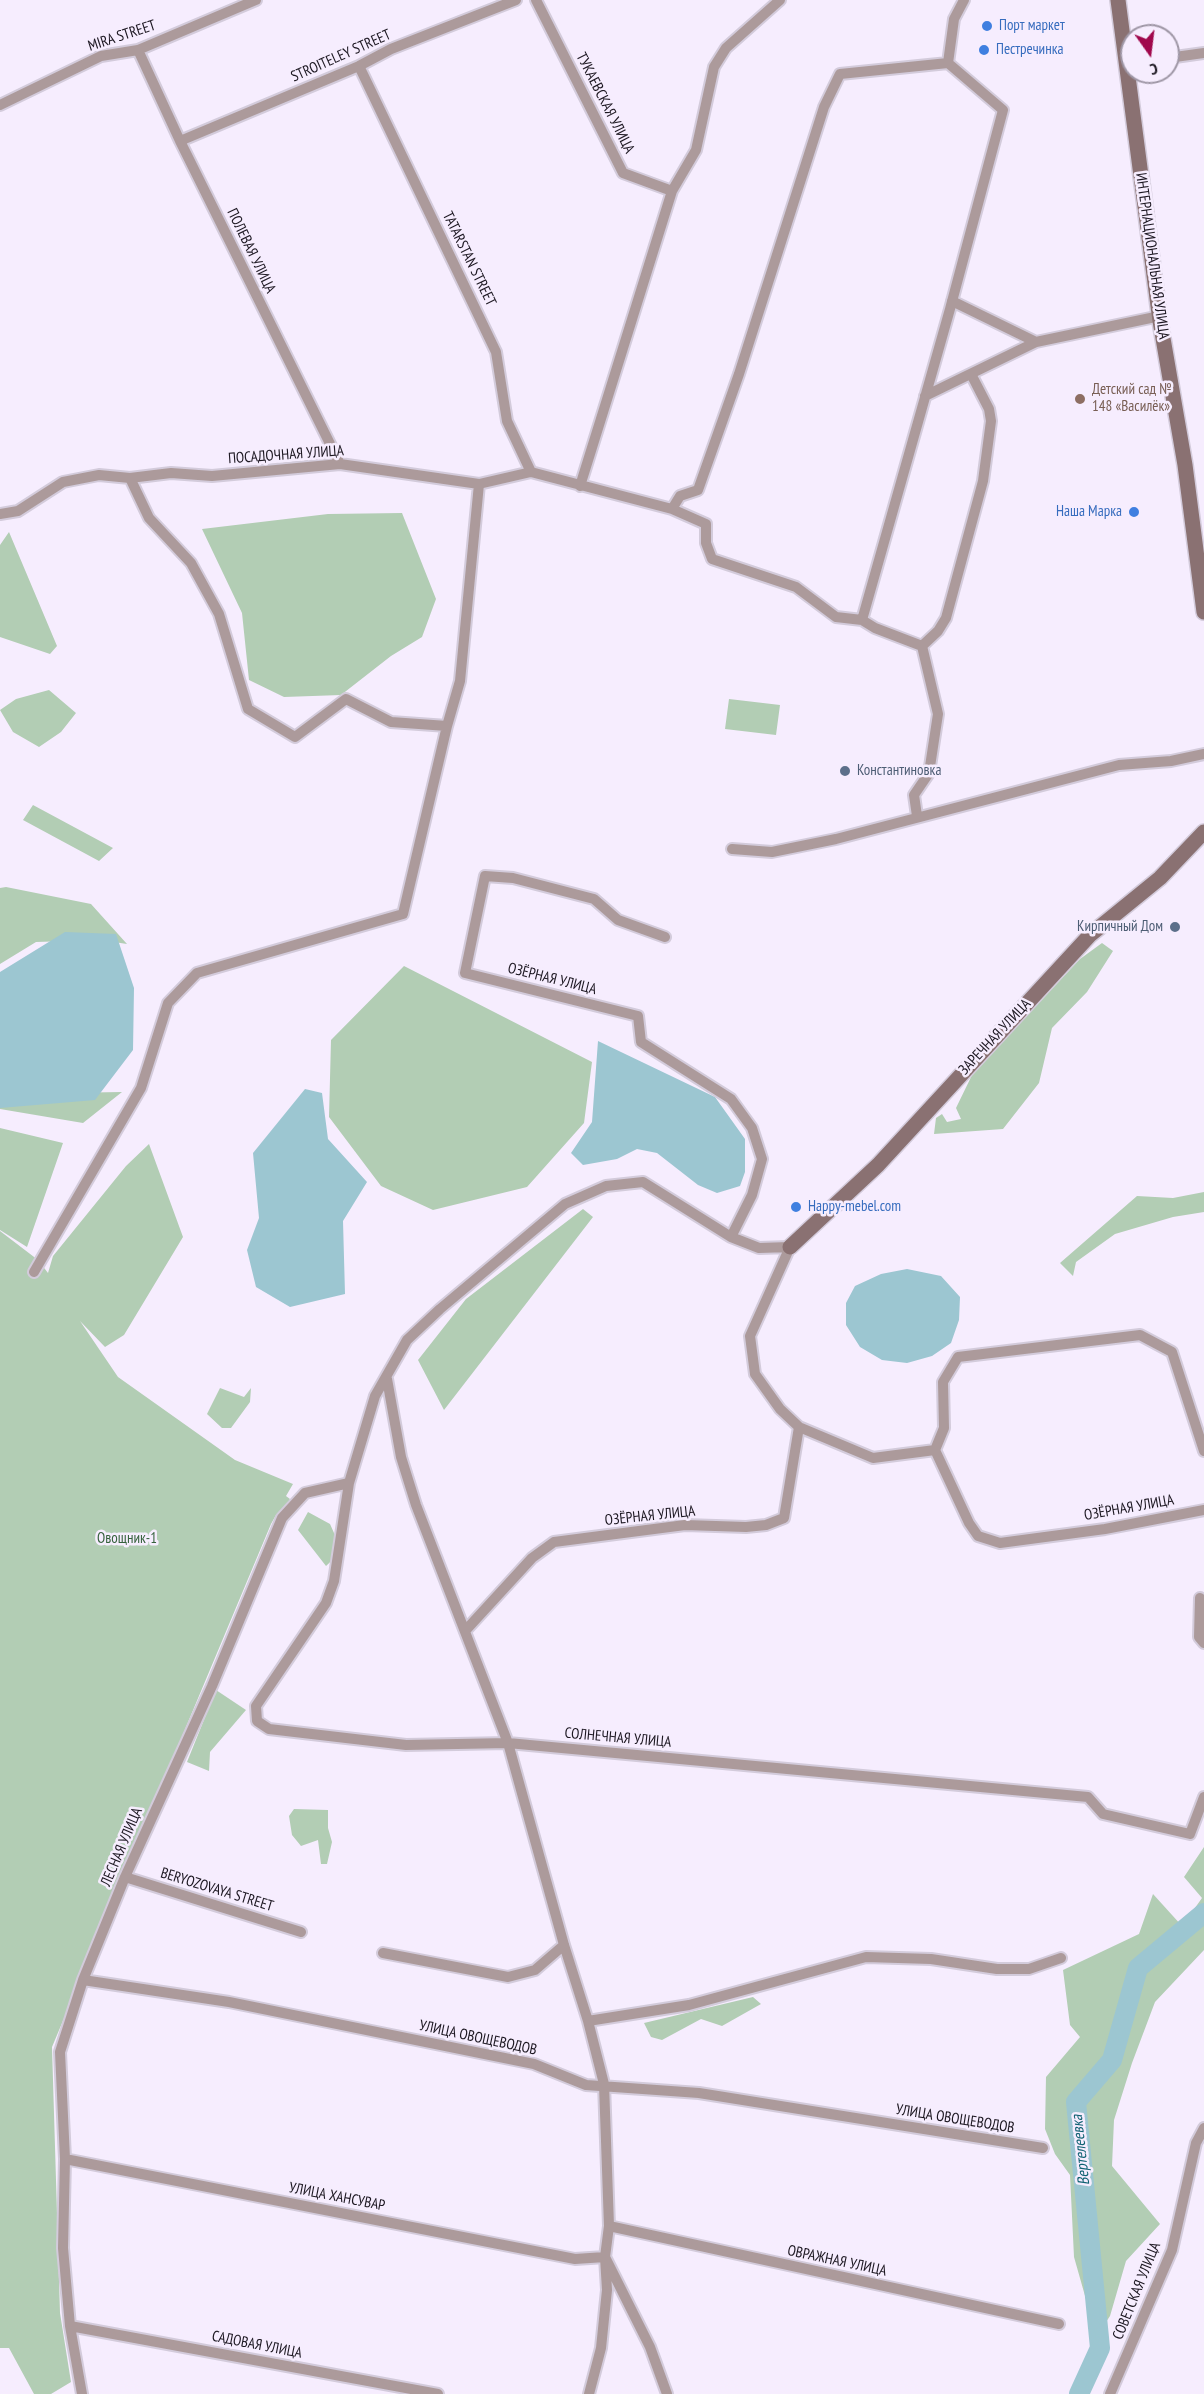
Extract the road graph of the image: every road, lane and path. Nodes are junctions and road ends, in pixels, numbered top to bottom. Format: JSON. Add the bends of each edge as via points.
{"nodes":[{"id":1,"x":256,"y":0,"type":"edge"},
{"id":2,"x":516,"y":0,"type":"edge"},
{"id":3,"x":536,"y":0,"type":"edge"},
{"id":4,"x":780,"y":0,"type":"edge"},
{"id":5,"x":964,"y":0,"type":"edge"},
{"id":6,"x":1118,"y":0,"type":"edge"},
{"id":7,"x":1122,"y":24,"type":"edge"},
{"id":8,"x":138,"y":50,"type":"junction"},
{"id":9,"x":1204,"y":53,"type":"edge"},
{"id":10,"x":1180,"y":56,"type":"edge"},
{"id":11,"x":948,"y":63,"type":"junction"},
{"id":12,"x":359,"y":66,"type":"junction"},
{"id":13,"x":1132,"y":84,"type":"edge"},
{"id":14,"x":0,"y":105,"type":"edge"},
{"id":15,"x":180,"y":141,"type":"junction"},
{"id":16,"x":672,"y":191,"type":"junction"},
{"id":17,"x":952,"y":301,"type":"junction"},
{"id":18,"x":1160,"y":316,"type":"junction"},
{"id":19,"x":1036,"y":342,"type":"junction"},
{"id":20,"x":971,"y":374,"type":"junction"},
{"id":21,"x":925,"y":396,"type":"junction"},
{"id":22,"x":340,"y":464,"type":"junction"},
{"id":23,"x":531,"y":472,"type":"junction"},
{"id":24,"x":130,"y":478,"type":"junction"},
{"id":25,"x":479,"y":484,"type":"junction"},
{"id":26,"x":580,"y":486,"type":"junction"},
{"id":27,"x":672,"y":509,"type":"junction"},
{"id":28,"x":1198,"y":511,"type":"edge"},
{"id":29,"x":0,"y":514,"type":"edge"},
{"id":30,"x":1204,"y":612,"type":"edge"},
{"id":31,"x":861,"y":620,"type":"junction"},
{"id":32,"x":922,"y":646,"type":"junction"},
{"id":33,"x":447,"y":726,"type":"junction"},
{"id":34,"x":1204,"y":754,"type":"edge"},
{"id":35,"x":917,"y":816,"type":"junction"},
{"id":36,"x":1204,"y":832,"type":"edge"},
{"id":37,"x":732,"y":849,"type":"dead end"},
{"id":38,"x":665,"y":937,"type":"dead end"},
{"id":39,"x":731,"y":1237,"type":"junction"},
{"id":40,"x":790,"y":1246,"type":"junction"},
{"id":41,"x":34,"y":1272,"type":"dead end"},
{"id":42,"x":387,"y":1379,"type":"junction"},
{"id":43,"x":799,"y":1427,"type":"junction"},
{"id":44,"x":935,"y":1450,"type":"junction"},
{"id":45,"x":1204,"y":1451,"type":"edge"},
{"id":46,"x":349,"y":1483,"type":"junction"},
{"id":47,"x":1204,"y":1510,"type":"edge"},
{"id":48,"x":1200,"y":1598,"type":"dead end"},
{"id":49,"x":465,"y":1631,"type":"junction"},
{"id":50,"x":1204,"y":1643,"type":"edge"},
{"id":51,"x":508,"y":1743,"type":"junction"},
{"id":52,"x":1204,"y":1797,"type":"edge"},
{"id":53,"x":125,"y":1877,"type":"junction"},
{"id":54,"x":301,"y":1932,"type":"dead end"},
{"id":55,"x":564,"y":1945,"type":"junction"},
{"id":56,"x":383,"y":1953,"type":"dead end"},
{"id":57,"x":1061,"y":1958,"type":"dead end"},
{"id":58,"x":83,"y":1980,"type":"junction"},
{"id":59,"x":588,"y":2021,"type":"junction"},
{"id":60,"x":604,"y":2084,"type":"junction"},
{"id":61,"x":1204,"y":2128,"type":"edge"},
{"id":62,"x":1043,"y":2148,"type":"dead end"},
{"id":63,"x":65,"y":2159,"type":"junction"},
{"id":64,"x":609,"y":2226,"type":"junction"},
{"id":65,"x":605,"y":2257,"type":"junction"},
{"id":66,"x":1059,"y":2324,"type":"dead end"},
{"id":67,"x":70,"y":2326,"type":"junction"},
{"id":68,"x":82,"y":2394,"type":"edge"},
{"id":69,"x":438,"y":2394,"type":"edge"},
{"id":70,"x":589,"y":2394,"type":"edge"},
{"id":71,"x":667,"y":2394,"type":"edge"},
{"id":72,"x":1110,"y":2394,"type":"edge"}],
"edges":[{"from":1,"to":8,"type":"street","name":"MIRA STREET"},
{"from":2,"to":12,"type":"street","name":"STROITELEY STREET","via":[[391,49]]},
{"from":3,"to":16,"type":"street","name":"ТУКАЕВСКАЯ УЛИЦА","via":[[623,173]]},
{"from":4,"to":16,"type":"street","via":[[726,48],[714,67],[696,150]]},
{"from":5,"to":11,"type":"street","via":[[954,19]]},
{"from":6,"to":7,"type":"street","name":"ИНТЕРНАЦИОНАЛЬНАЯ УЛИЦА"},
{"from":8,"to":14,"type":"street","name":"MIRA STREET","via":[[101,56]]},
{"from":8,"to":15,"type":"street","name":"ПОЛЕВАЯ УЛИЦА"},
{"from":9,"to":10,"type":"street"},
{"from":11,"to":17,"type":"street","via":[[1003,110]]},
{"from":11,"to":27,"type":"street","via":[[840,74],[824,107],[698,490],[680,496]]},
{"from":12,"to":15,"type":"street","name":"STROITELEY STREET"},
{"from":12,"to":23,"type":"street","name":"TATARSTAN STREET","via":[[496,351],[507,421]]},
{"from":13,"to":18,"type":"street","name":"ИНТЕРНАЦИОНАЛЬНАЯ УЛИЦА"},
{"from":15,"to":22,"type":"street","name":"ПОЛЕВАЯ УЛИЦА"},
{"from":16,"to":26,"type":"street"},
{"from":17,"to":19,"type":"street"},
{"from":17,"to":21,"type":"street"},
{"from":18,"to":19,"type":"street"},
{"from":18,"to":28,"type":"street","name":"ИНТЕРНАЦИОНАЛЬНАЯ УЛИЦА"},
{"from":19,"to":20,"type":"street"},
{"from":20,"to":21,"type":"street"},
{"from":20,"to":32,"type":"street","via":[[992,421],[983,481],[946,618]]},
{"from":21,"to":31,"type":"street"},
{"from":22,"to":24,"type":"street","name":"ПОСАДОЧНАЯ УЛИЦА","via":[[212,476],[171,473]]},
{"from":22,"to":25,"type":"street","name":"ПОСАДОЧНАЯ УЛИЦА"},
{"from":23,"to":25,"type":"street","name":"ПОСАДОЧНАЯ УЛИЦА"},
{"from":23,"to":26,"type":"street","name":"ПОСАДОЧНАЯ УЛИЦА"},
{"from":24,"to":29,"type":"street","name":"ПОСАДОЧНАЯ УЛИЦА","via":[[99,475],[63,482],[18,511]]},
{"from":24,"to":33,"type":"street","via":[[149,518],[190,563],[219,614],[248,709],[295,737],[346,699],[391,722]]},
{"from":25,"to":33,"type":"street","via":[[460,681]]},
{"from":26,"to":27,"type":"street","name":"ПОСАДОЧНАЯ УЛИЦА"},
{"from":27,"to":31,"type":"street","name":"ПОСАДОЧНАЯ УЛИЦА","via":[[706,524],[706,543],[712,559],[796,587],[836,617]]},
{"from":28,"to":30,"type":"street","name":"ИНТЕРНАЦИОНАЛЬНАЯ УЛИЦА"},
{"from":31,"to":32,"type":"street"},
{"from":32,"to":35,"type":"street","via":[[938,714],[929,773],[914,795]]},
{"from":33,"to":41,"type":"street","via":[[403,914],[197,973],[168,1003],[141,1088]]},
{"from":34,"to":35,"type":"street","via":[[1119,765]]},
{"from":35,"to":37,"type":"street","via":[[772,852]]},
{"from":36,"to":40,"type":"street","name":"ЗАРЕЧНАЯ УЛИЦА","via":[[1160,878],[1090,935],[878,1165]]},
{"from":38,"to":39,"type":"street","name":"ОЗЁРНАЯ УЛИЦА","via":[[618,920],[594,899],[485,876],[465,973],[638,1016],[640,1042],[731,1099],[752,1128],[762,1159],[752,1195]]},
{"from":39,"to":40,"type":"street","via":[[759,1248]]},
{"from":39,"to":42,"type":"street","via":[[644,1182],[606,1186],[565,1204],[440,1309],[407,1340]]},
{"from":40,"to":43,"type":"street","via":[[750,1336],[755,1374],[780,1409]]},
{"from":42,"to":46,"type":"street","via":[[375,1396]]},
{"from":42,"to":49,"type":"street","via":[[401,1457],[413,1496]]},
{"from":43,"to":44,"type":"street","via":[[873,1458]]},
{"from":43,"to":49,"type":"street","name":"ОЗЁРНАЯ УЛИЦА","via":[[784,1518],[746,1527],[685,1525],[554,1542],[532,1558]]},
{"from":44,"to":45,"type":"street","via":[[944,1428],[943,1382],[958,1357],[1140,1335],[1172,1352]]},
{"from":44,"to":47,"type":"street","name":"ОЗЁРНАЯ УЛИЦА","via":[[978,1536],[1000,1543]]},
{"from":46,"to":51,"type":"street","name":"СОЛНЕЧНАЯ УЛИЦА","via":[[326,1603],[256,1706],[257,1721],[269,1729],[406,1745]]},
{"from":46,"to":53,"type":"street","name":"ЛЕСНАЯ УЛИЦА","via":[[305,1493],[282,1518],[212,1686]]},
{"from":48,"to":50,"type":"street","via":[[1199,1637]]},
{"from":49,"to":51,"type":"street"},
{"from":51,"to":52,"type":"street","name":"СОЛНЕЧНАЯ УЛИЦА","via":[[1088,1797],[1102,1814],[1191,1834]]},
{"from":51,"to":55,"type":"street"},
{"from":53,"to":54,"type":"street","name":"BERYOZOVAYA STREET"},
{"from":53,"to":58,"type":"street","name":"ЛЕСНАЯ УЛИЦА"},
{"from":55,"to":56,"type":"street","via":[[535,1970],[508,1977]]},
{"from":55,"to":59,"type":"street"},
{"from":57,"to":59,"type":"street","via":[[1029,1969],[997,1969],[931,1959],[866,1957],[689,2005]]},
{"from":58,"to":60,"type":"street","name":"УЛИЦА ОВОЩЕВОДОВ","via":[[229,2002],[534,2064],[586,2085]]},
{"from":58,"to":63,"type":"street","name":"ЛЕСНАЯ УЛИЦА","via":[[60,2052]]},
{"from":59,"to":60,"type":"street"},
{"from":60,"to":62,"type":"street","name":"УЛИЦА ОВОЩЕВОДОВ","via":[[699,2093]]},
{"from":60,"to":64,"type":"street"},
{"from":61,"to":72,"type":"street","name":"СОВЕТСКАЯ УЛИЦА","via":[[1196,2143],[1172,2250]]},
{"from":63,"to":65,"type":"street","name":"УЛИЦА ХАНСУВАР","via":[[575,2259]]},
{"from":63,"to":67,"type":"street","name":"ЛЕСНАЯ УЛИЦА","via":[[63,2248]]},
{"from":64,"to":65,"type":"street"},
{"from":64,"to":66,"type":"street","name":"ОВРАЖНАЯ УЛИЦА"},
{"from":65,"to":70,"type":"street","via":[[607,2290],[601,2348]]},
{"from":65,"to":71,"type":"street","via":[[650,2347]]},
{"from":67,"to":68,"type":"street","name":"ЛЕСНАЯ УЛИЦА"},
{"from":67,"to":69,"type":"street","name":"САДОВАЯ УЛИЦА"}]}
